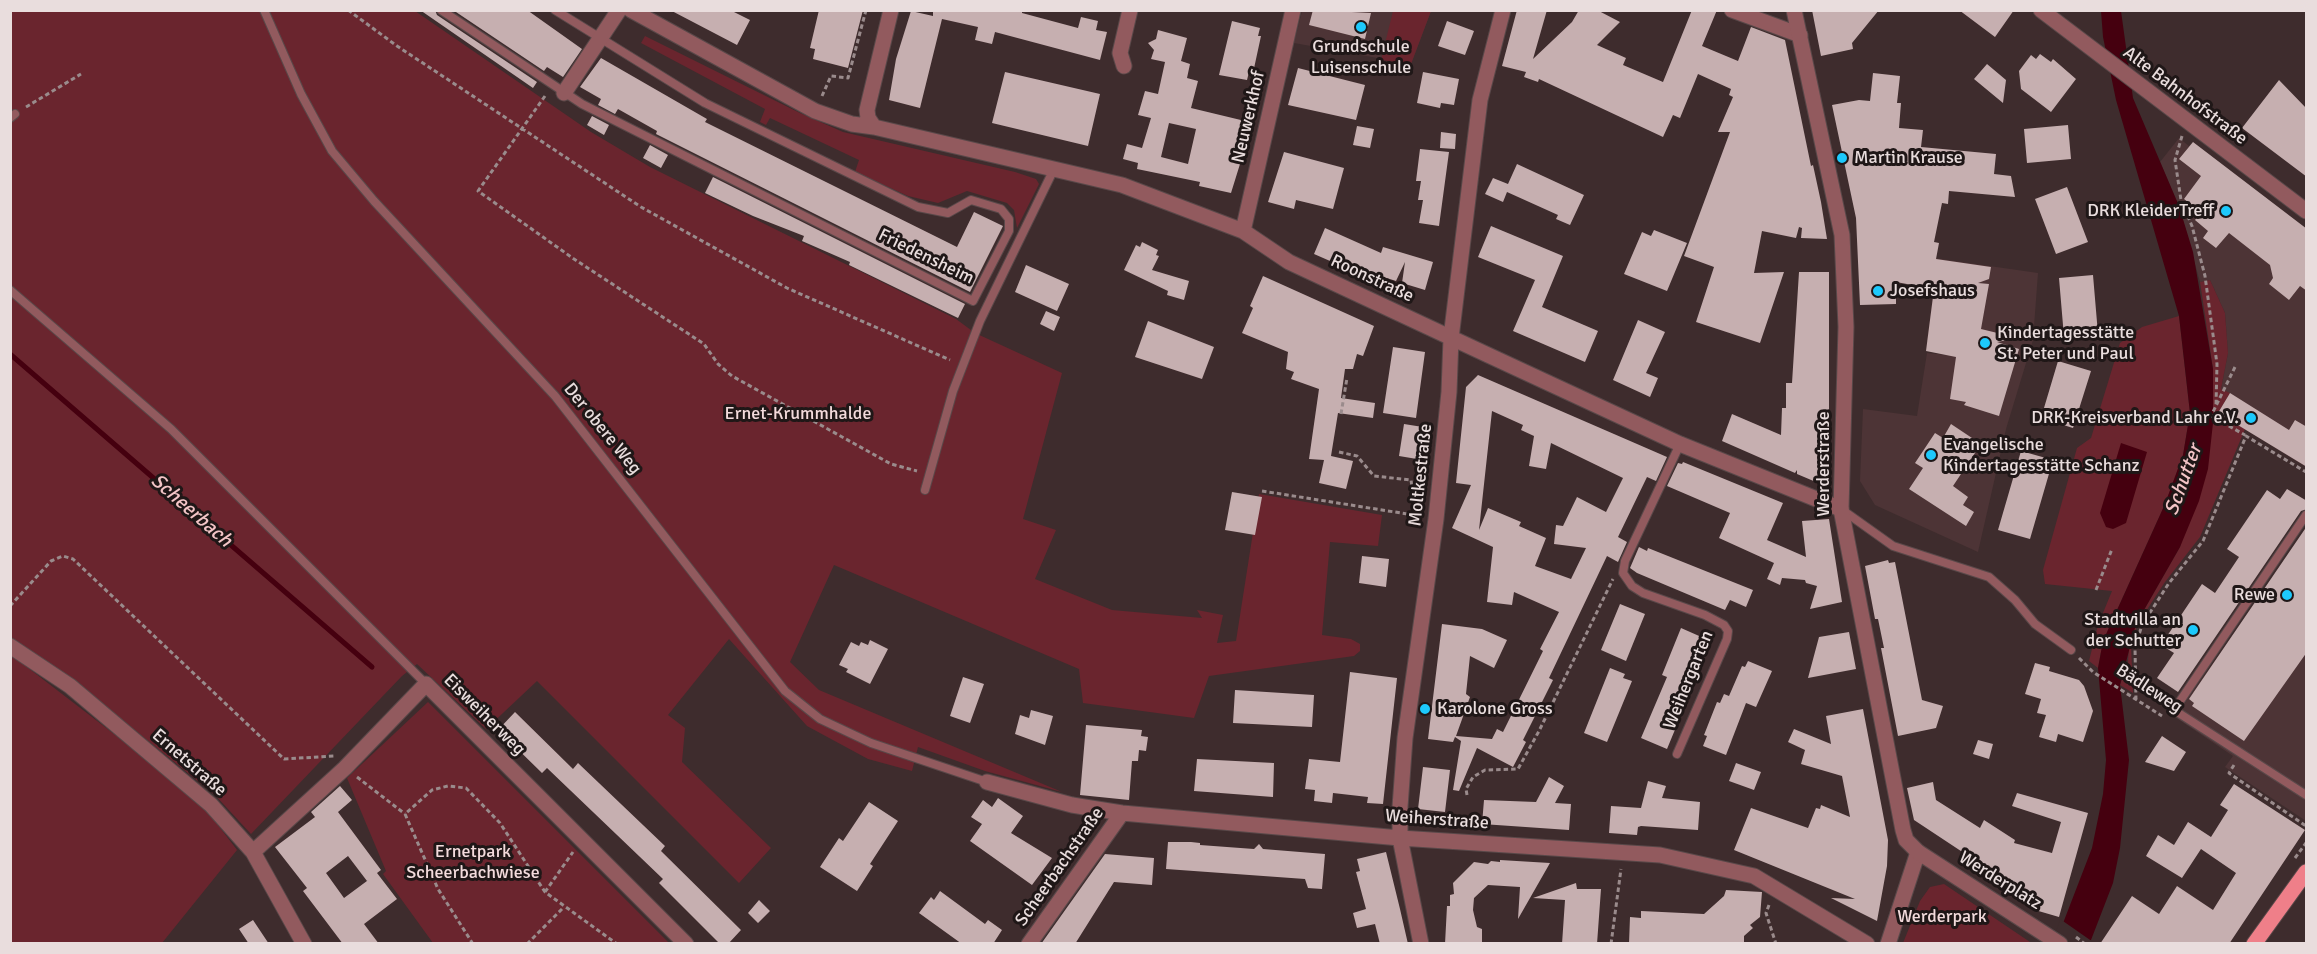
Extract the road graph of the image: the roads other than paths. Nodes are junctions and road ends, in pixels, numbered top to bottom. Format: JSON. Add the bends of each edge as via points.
{"nodes":[{"id":1,"x":264,"y":10,"type":"edge"},
{"id":2,"x":441,"y":10,"type":"edge"},
{"id":3,"x":555,"y":10,"type":"edge"},
{"id":4,"x":619,"y":10,"type":"edge"},
{"id":5,"x":631,"y":10,"type":"edge"},
{"id":6,"x":891,"y":10,"type":"edge"},
{"id":7,"x":1130,"y":10,"type":"edge"},
{"id":8,"x":1293,"y":10,"type":"edge"},
{"id":9,"x":1503,"y":10,"type":"edge"},
{"id":10,"x":1732,"y":10,"type":"edge"},
{"id":11,"x":1794,"y":10,"type":"edge"},
{"id":12,"x":2041,"y":10,"type":"edge"},
{"id":13,"x":1800,"y":35,"type":"junction"},
{"id":14,"x":600,"y":40,"type":"junction"},
{"id":15,"x":1124,"y":66,"type":"dead end"},
{"id":16,"x":558,"y":97,"type":"junction"},
{"id":17,"x":874,"y":127,"type":"junction"},
{"id":18,"x":1053,"y":171,"type":"junction"},
{"id":19,"x":2307,"y":211,"type":"edge"},
{"id":20,"x":1243,"y":231,"type":"junction"},
{"id":21,"x":10,"y":290,"type":"edge"},
{"id":22,"x":1451,"y":338,"type":"junction"},
{"id":23,"x":1680,"y":444,"type":"junction"},
{"id":24,"x":925,"y":490,"type":"dead end"},
{"id":25,"x":1841,"y":509,"type":"junction"},
{"id":26,"x":2307,"y":516,"type":"edge"},
{"id":27,"x":10,"y":646,"type":"edge"},
{"id":28,"x":2071,"y":650,"type":"road end"},
{"id":29,"x":426,"y":684,"type":"junction"},
{"id":30,"x":1677,"y":754,"type":"dead end"},
{"id":31,"x":987,"y":782,"type":"joint"},
{"id":32,"x":2307,"y":795,"type":"edge"},
{"id":33,"x":1122,"y":813,"type":"junction"},
{"id":34,"x":1400,"y":838,"type":"junction"},
{"id":35,"x":253,"y":852,"type":"junction"},
{"id":36,"x":1918,"y":852,"type":"junction"},
{"id":37,"x":2307,"y":872,"type":"edge"},
{"id":38,"x":304,"y":944,"type":"edge"},
{"id":39,"x":686,"y":944,"type":"edge"},
{"id":40,"x":1029,"y":944,"type":"edge"},
{"id":41,"x":1421,"y":944,"type":"edge"},
{"id":42,"x":1867,"y":944,"type":"edge"},
{"id":43,"x":1888,"y":944,"type":"edge"},
{"id":44,"x":2060,"y":944,"type":"edge"},
{"id":45,"x":2254,"y":944,"type":"edge"}],
"edges":[{"from":1,"to":31,"type":"lane","name":"Der obere Weg","via":[[301,94],[332,151],[555,396],[785,691],[820,719],[871,743]]},
{"from":2,"to":16,"type":"lane","name":"Friedensheim"},
{"from":3,"to":14,"type":"lane","name":"Friedensheim"},
{"from":4,"to":14,"type":"street"},
{"from":5,"to":17,"type":"street","via":[[815,111]]},
{"from":6,"to":17,"type":"street","via":[[867,110]]},
{"from":7,"to":15,"type":"street","via":[[1120,53]]},
{"from":8,"to":20,"type":"street","name":"Neuwerkhof"},
{"from":9,"to":22,"type":"street","name":"Moltkestraße","via":[[1480,100]]},
{"from":10,"to":13,"type":"street"},
{"from":11,"to":13,"type":"street","name":"Werderstraße"},
{"from":12,"to":19,"type":"street","name":"Alte Bahnhofstraße"},
{"from":13,"to":25,"type":"street","name":"Werderstraße","via":[[1842,235],[1846,327]]},
{"from":14,"to":16,"type":"street"},
{"from":14,"to":16,"type":"lane","name":"Friedensheim","via":[[705,103],[918,207],[948,213],[971,200],[1001,210],[1009,219],[1009,231],[973,302]]},
{"from":17,"to":18,"type":"street","name":"Roonstraße"},
{"from":18,"to":20,"type":"street","name":"Roonstraße","via":[[1142,192]]},
{"from":18,"to":24,"type":"lane","via":[[980,321]]},
{"from":20,"to":22,"type":"street","name":"Roonstraße","via":[[1290,262]]},
{"from":21,"to":29,"type":"lane","via":[[171,429]]},
{"from":22,"to":23,"type":"street","name":"Roonstraße"},
{"from":22,"to":34,"type":"street","name":"Moltkestraße","via":[[1436,519],[1406,738]]},
{"from":23,"to":25,"type":"street","name":"Roonstraße"},
{"from":23,"to":30,"type":"lane","name":"Weihergarten","via":[[1625,561],[1623,573],[1643,593],[1705,615],[1728,631]]},
{"from":25,"to":28,"type":"lane","via":[[1893,546],[1989,577],[2035,624]]},
{"from":25,"to":36,"type":"street","name":"Werderstraße","via":[[1903,830],[1906,840]]},
{"from":26,"to":32,"type":"lane","name":"Bädleweg","via":[[2174,710]]},
{"from":27,"to":35,"type":"street","name":"Ernetstraße","via":[[70,686],[211,805]]},
{"from":29,"to":35,"type":"street","name":"Eisweiherweg","via":[[345,768]]},
{"from":29,"to":39,"type":"street","name":"Eisweiherweg"},
{"from":31,"to":33,"type":"street","name":"Weiherstraße","via":[[1072,805]]},
{"from":33,"to":34,"type":"street","name":"Weiherstraße"},
{"from":33,"to":40,"type":"street","name":"Scheerbachstraße"},
{"from":34,"to":41,"type":"street","name":"Moltkestraße"},
{"from":34,"to":42,"type":"street","name":"Weiherstraße","via":[[1670,857],[1754,876]]},
{"from":35,"to":38,"type":"street","name":"Ernetstraße"},
{"from":36,"to":43,"type":"street"},
{"from":36,"to":44,"type":"street","name":"Werderplatz"},
{"from":37,"to":45,"type":"main road"}]}
